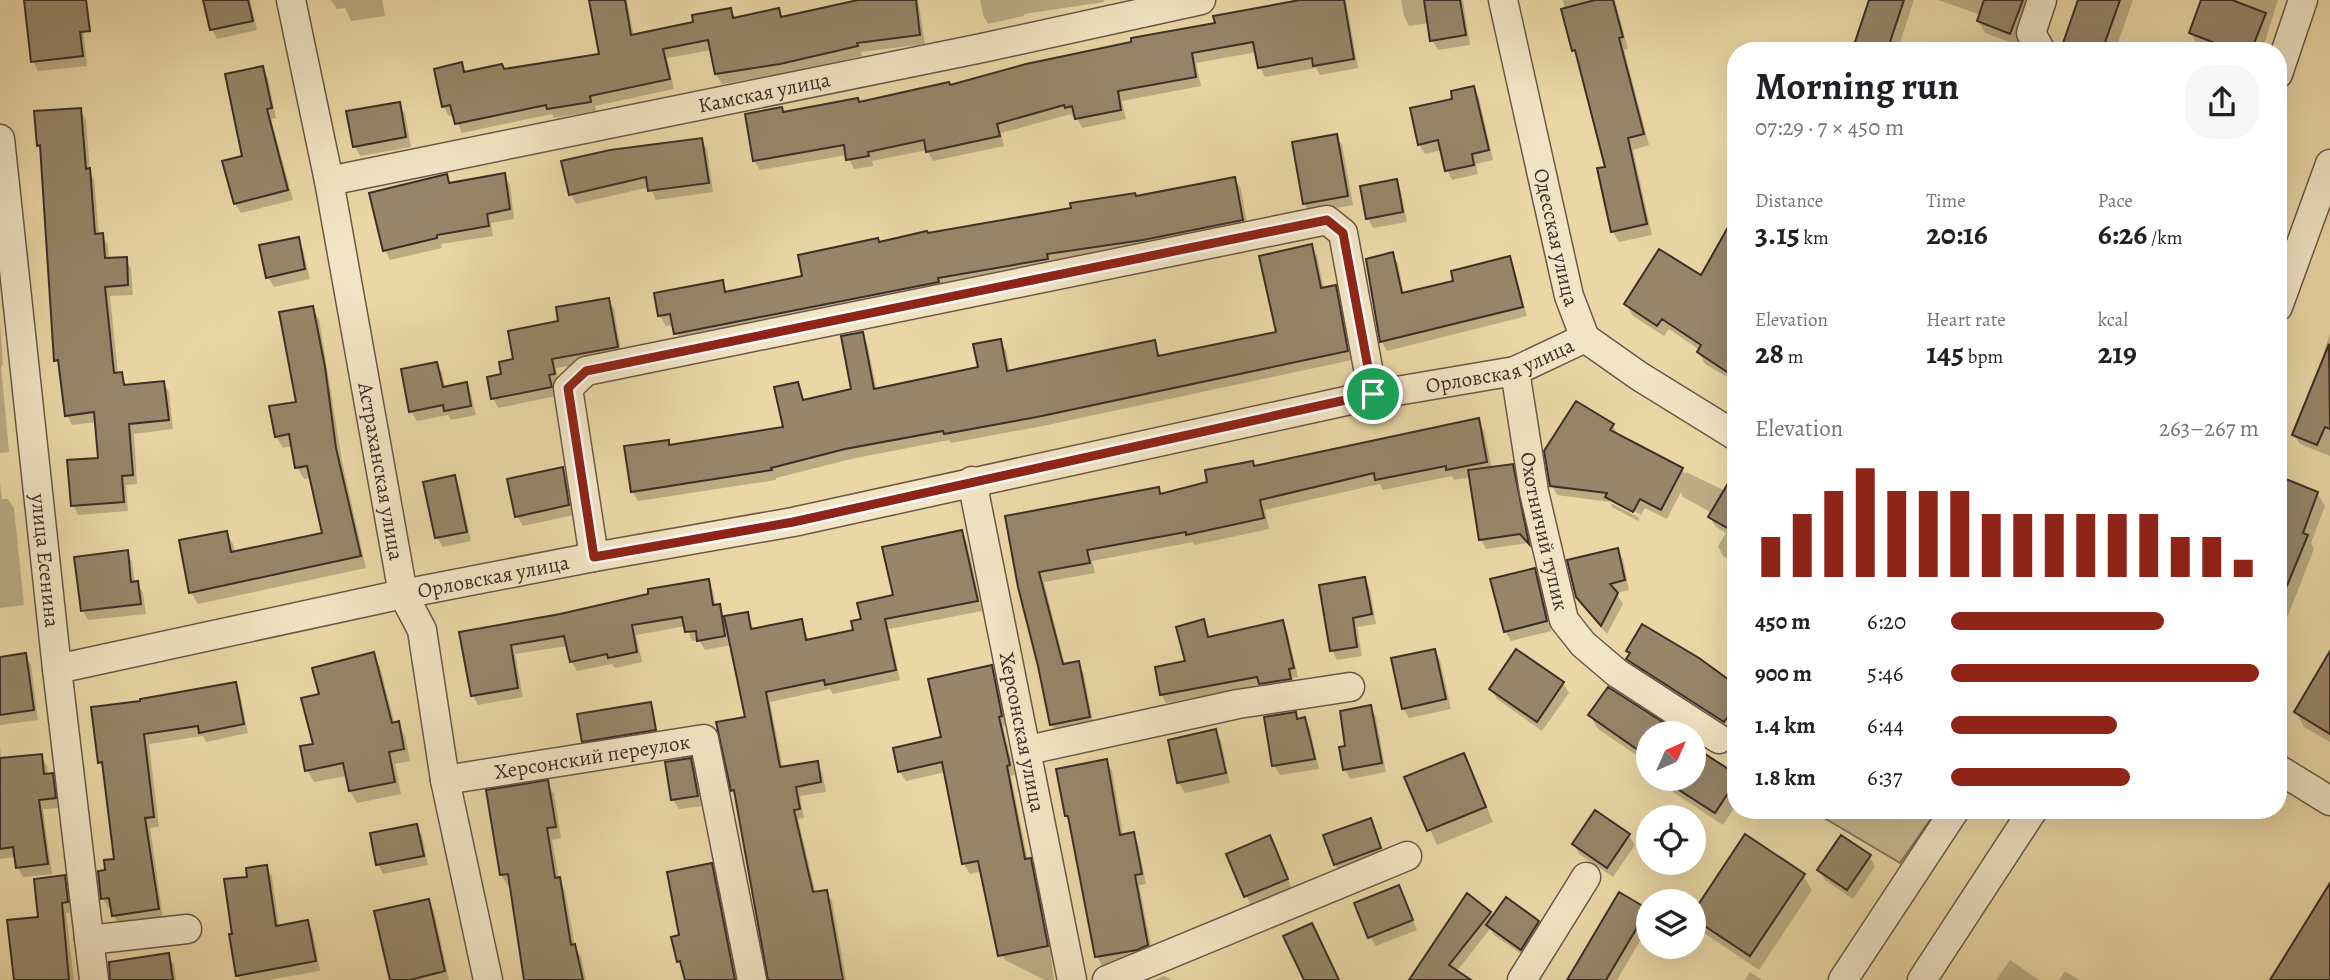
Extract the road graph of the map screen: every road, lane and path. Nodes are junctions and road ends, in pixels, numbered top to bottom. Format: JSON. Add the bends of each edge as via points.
{"nodes":[{"id":1,"x":291,"y":0,"type":"edge"},
{"id":2,"x":1201,"y":0,"type":"edge"},
{"id":3,"x":1503,"y":0,"type":"edge"},
{"id":4,"x":2042,"y":0,"type":"edge"},
{"id":5,"x":2303,"y":0,"type":"edge"},
{"id":6,"x":2036,"y":42,"type":"edge"},
{"id":7,"x":2287,"y":47,"type":"edge"},
{"id":8,"x":0,"y":138,"type":"edge"},
{"id":9,"x":2330,"y":164,"type":"edge"},
{"id":10,"x":329,"y":181,"type":"junction"},
{"id":11,"x":2287,"y":282,"type":"edge"},
{"id":12,"x":1585,"y":338,"type":"junction"},
{"id":13,"x":1515,"y":371,"type":"junction"},
{"id":14,"x":1373,"y":394,"type":"junction"},
{"id":15,"x":1727,"y":430,"type":"edge"},
{"id":16,"x":972,"y":481,"type":"junction"},
{"id":17,"x":594,"y":557,"type":"junction"},
{"id":18,"x":403,"y":594,"type":"junction"},
{"id":19,"x":57,"y":669,"type":"junction"},
{"id":20,"x":1350,"y":687,"type":"dead end"},
{"id":21,"x":1719,"y":739,"type":"dead end"},
{"id":22,"x":1028,"y":750,"type":"junction"},
{"id":23,"x":2287,"y":775,"type":"edge"},
{"id":24,"x":445,"y":780,"type":"junction"},
{"id":25,"x":2330,"y":801,"type":"edge"},
{"id":26,"x":1949,"y":819,"type":"edge"},
{"id":27,"x":2027,"y":819,"type":"edge"},
{"id":28,"x":1407,"y":856,"type":"dead end"},
{"id":29,"x":1586,"y":877,"type":"dead end"},
{"id":30,"x":187,"y":929,"type":"dead end"},
{"id":31,"x":89,"y":940,"type":"junction"},
{"id":32,"x":94,"y":980,"type":"edge"},
{"id":33,"x":488,"y":980,"type":"edge"},
{"id":34,"x":752,"y":980,"type":"edge"},
{"id":35,"x":1072,"y":980,"type":"edge"},
{"id":36,"x":1107,"y":980,"type":"edge"},
{"id":37,"x":1522,"y":980,"type":"edge"},
{"id":38,"x":1843,"y":980,"type":"edge"},
{"id":39,"x":1922,"y":980,"type":"edge"}],
"edges":[{"from":1,"to":10,"type":"street","name":"Астраханская улица"},
{"from":2,"to":10,"type":"street","name":"Камская улица"},
{"from":3,"to":12,"type":"street","name":"Одесская улица","via":[[1569,296]]},
{"from":4,"to":6,"type":"street","via":[[2031,33]]},
{"from":5,"to":7,"type":"street"},
{"from":8,"to":19,"type":"street","name":"улица Есенина"},
{"from":9,"to":11,"type":"street"},
{"from":10,"to":18,"type":"street","name":"Астраханская улица"},
{"from":12,"to":13,"type":"street","name":"Орловская улица"},
{"from":12,"to":15,"type":"street"},
{"from":13,"to":14,"type":"street","name":"Орловская улица"},
{"from":13,"to":21,"type":"street","name":"Охотничий тупик","via":[[1534,492],[1564,620],[1583,644],[1617,673]]},
{"from":14,"to":16,"type":"street","name":"Орловская улица"},
{"from":14,"to":17,"type":"street","via":[[1343,233],[1327,220],[586,371],[568,388]]},
{"from":16,"to":17,"type":"street","name":"Орловская улица","via":[[793,522]]},
{"from":16,"to":22,"type":"street","name":"Херсонская улица"},
{"from":17,"to":18,"type":"street","name":"Орловская улица"},
{"from":18,"to":19,"type":"street","name":"Орловская улица"},
{"from":18,"to":24,"type":"street","name":"Астраханская улица","via":[[422,631]]},
{"from":19,"to":31,"type":"street","name":"улица Есенина"},
{"from":20,"to":22,"type":"street","via":[[1238,704]]},
{"from":22,"to":35,"type":"street","name":"Херсонская улица"},
{"from":23,"to":25,"type":"street"},
{"from":24,"to":33,"type":"street","name":"Астраханская улица"},
{"from":24,"to":34,"type":"street","name":"Херсонский переулок","via":[[704,739]]},
{"from":26,"to":38,"type":"street"},
{"from":27,"to":39,"type":"street"},
{"from":28,"to":36,"type":"street"},
{"from":29,"to":37,"type":"street"},
{"from":30,"to":31,"type":"street"},
{"from":31,"to":32,"type":"street","name":"улица Есенина"}]}
